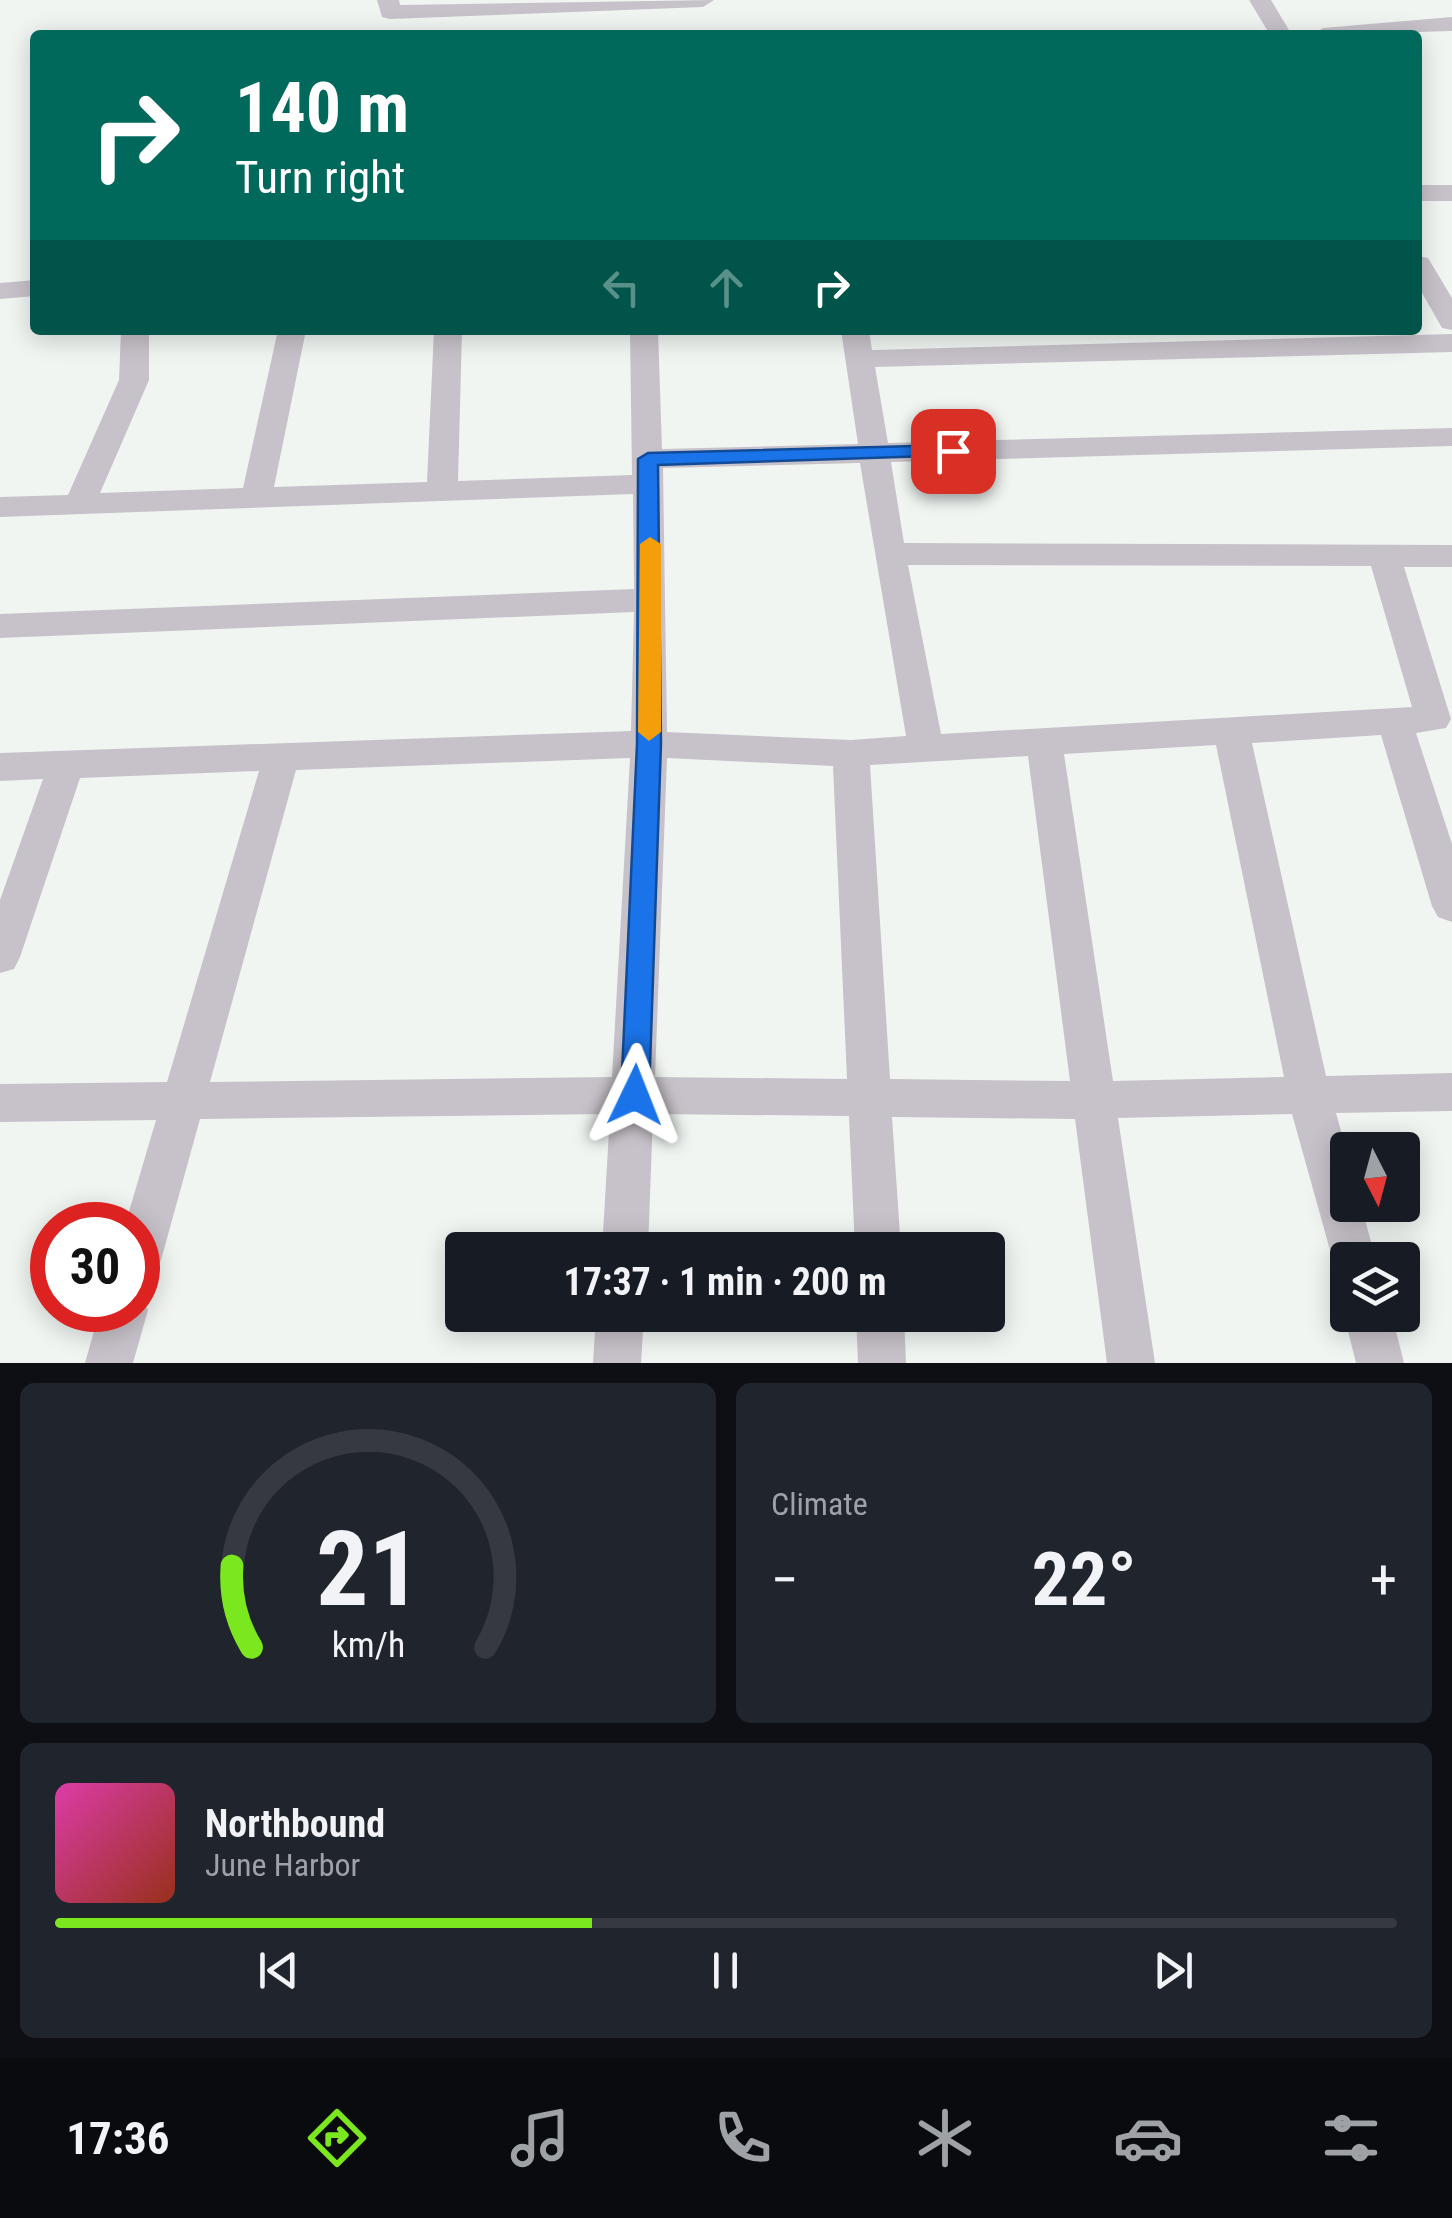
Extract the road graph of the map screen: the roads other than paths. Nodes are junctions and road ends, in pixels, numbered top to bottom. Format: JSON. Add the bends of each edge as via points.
{"nodes":[{"id":1,"x":388,"y":0,"type":"edge"},
{"id":2,"x":703,"y":0,"type":"edge"},
{"id":3,"x":1260,"y":0,"type":"edge"},
{"id":4,"x":1449,"y":29,"type":"edge"},
{"id":5,"x":1278,"y":30,"type":"edge"},
{"id":6,"x":1422,"y":30,"type":"edge"},
{"id":7,"x":1452,"y":193,"type":"edge"},
{"id":8,"x":1422,"y":194,"type":"edge"},
{"id":9,"x":1452,"y":262,"type":"edge"},
{"id":10,"x":1422,"y":263,"type":"edge"},
{"id":11,"x":1422,"y":270,"type":"edge"},
{"id":12,"x":30,"y":288,"type":"edge"},
{"id":13,"x":0,"y":291,"type":"edge"},
{"id":14,"x":1452,"y":322,"type":"edge"},
{"id":15,"x":136,"y":335,"type":"edge"},
{"id":16,"x":292,"y":335,"type":"edge"},
{"id":17,"x":448,"y":335,"type":"edge"},
{"id":18,"x":644,"y":335,"type":"edge"},
{"id":19,"x":1309,"y":338,"type":"edge"},
{"id":20,"x":1150,"y":341,"type":"edge"},
{"id":21,"x":1003,"y":343,"type":"edge"},
{"id":22,"x":1452,"y":343,"type":"edge"},
{"id":23,"x":857,"y":344,"type":"edge"},
{"id":24,"x":1452,"y":437,"type":"edge"},
{"id":25,"x":876,"y":453,"type":"junction"},
{"id":26,"x":648,"y":471,"type":"junction"},
{"id":27,"x":442,"y":491,"type":"junction"},
{"id":28,"x":256,"y":498,"type":"junction"},
{"id":29,"x":80,"y":504,"type":"junction"},
{"id":30,"x":0,"y":507,"type":"edge"},
{"id":31,"x":890,"y":554,"type":"junction"},
{"id":32,"x":1384,"y":556,"type":"junction"},
{"id":33,"x":1452,"y":556,"type":"edge"},
{"id":34,"x":652,"y":600,"type":"junction"},
{"id":35,"x":0,"y":626,"type":"edge"},
{"id":36,"x":1395,"y":722,"type":"junction"},
{"id":37,"x":1231,"y":731,"type":"junction"},
{"id":38,"x":1044,"y":742,"type":"junction"},
{"id":39,"x":649,"y":744,"type":"junction"},
{"id":40,"x":926,"y":749,"type":"junction"},
{"id":41,"x":850,"y":753,"type":"junction"},
{"id":42,"x":280,"y":758,"type":"junction"},
{"id":43,"x":0,"y":766,"type":"edge"},
{"id":44,"x":66,"y":766,"type":"junction"},
{"id":45,"x":1452,"y":906,"type":"edge"},
{"id":46,"x":0,"y":957,"type":"edge"},
{"id":47,"x":1452,"y":1092,"type":"edge"},
{"id":48,"x":635,"y":1095,"type":"junction"},
{"id":49,"x":1309,"y":1095,"type":"junction"},
{"id":50,"x":872,"y":1098,"type":"junction"},
{"id":51,"x":1095,"y":1100,"type":"junction"},
{"id":52,"x":182,"y":1101,"type":"junction"},
{"id":53,"x":0,"y":1103,"type":"edge"},
{"id":54,"x":154,"y":1202,"type":"edge"},
{"id":55,"x":626,"y":1232,"type":"edge"},
{"id":56,"x":877,"y":1232,"type":"edge"},
{"id":57,"x":1348,"y":1242,"type":"edge"},
{"id":58,"x":118,"y":1332,"type":"edge"},
{"id":59,"x":619,"y":1332,"type":"edge"},
{"id":60,"x":881,"y":1332,"type":"edge"},
{"id":61,"x":1372,"y":1332,"type":"edge"},
{"id":62,"x":109,"y":1363,"type":"edge"},
{"id":63,"x":617,"y":1363,"type":"edge"},
{"id":64,"x":882,"y":1363,"type":"edge"},
{"id":65,"x":1132,"y":1363,"type":"edge"},
{"id":66,"x":1380,"y":1363,"type":"edge"}],
"edges":[{"from":1,"to":2,"type":"street","via":[[390,12],[635,12]]},
{"from":3,"to":5,"type":"street"},
{"from":4,"to":6,"type":"street"},
{"from":7,"to":8,"type":"street"},
{"from":9,"to":10,"type":"street"},
{"from":11,"to":14,"type":"street"},
{"from":12,"to":13,"type":"street"},
{"from":15,"to":29,"type":"street","via":[[134,380]]},
{"from":16,"to":28,"type":"street"},
{"from":17,"to":27,"type":"street"},
{"from":18,"to":26,"type":"street"},
{"from":19,"to":20,"type":"street"},
{"from":19,"to":22,"type":"street"},
{"from":20,"to":21,"type":"street"},
{"from":21,"to":23,"type":"street"},
{"from":23,"to":25,"type":"street"},
{"from":24,"to":25,"type":"street"},
{"from":25,"to":26,"type":"street"},
{"from":25,"to":31,"type":"street"},
{"from":26,"to":27,"type":"street"},
{"from":26,"to":34,"type":"street"},
{"from":27,"to":28,"type":"street"},
{"from":28,"to":29,"type":"street"},
{"from":29,"to":30,"type":"street"},
{"from":31,"to":32,"type":"street"},
{"from":31,"to":40,"type":"street"},
{"from":32,"to":33,"type":"street"},
{"from":32,"to":36,"type":"street","via":[[1434,719]]},
{"from":34,"to":35,"type":"street"},
{"from":34,"to":39,"type":"street"},
{"from":36,"to":37,"type":"street"},
{"from":36,"to":45,"type":"street"},
{"from":37,"to":38,"type":"street"},
{"from":37,"to":49,"type":"street"},
{"from":38,"to":40,"type":"street"},
{"from":38,"to":51,"type":"street"},
{"from":39,"to":41,"type":"street"},
{"from":39,"to":42,"type":"street"},
{"from":39,"to":48,"type":"street"},
{"from":40,"to":41,"type":"street"},
{"from":41,"to":50,"type":"street"},
{"from":42,"to":44,"type":"street"},
{"from":42,"to":52,"type":"street"},
{"from":43,"to":44,"type":"street"},
{"from":44,"to":46,"type":"street"},
{"from":47,"to":49,"type":"street"},
{"from":48,"to":50,"type":"street"},
{"from":48,"to":52,"type":"street"},
{"from":48,"to":55,"type":"street"},
{"from":49,"to":51,"type":"street"},
{"from":49,"to":57,"type":"street"},
{"from":50,"to":51,"type":"street"},
{"from":50,"to":56,"type":"street"},
{"from":51,"to":65,"type":"street"},
{"from":52,"to":53,"type":"street"},
{"from":52,"to":54,"type":"street"},
{"from":58,"to":62,"type":"street"},
{"from":59,"to":63,"type":"street"},
{"from":60,"to":64,"type":"street"},
{"from":61,"to":66,"type":"street"}]}
